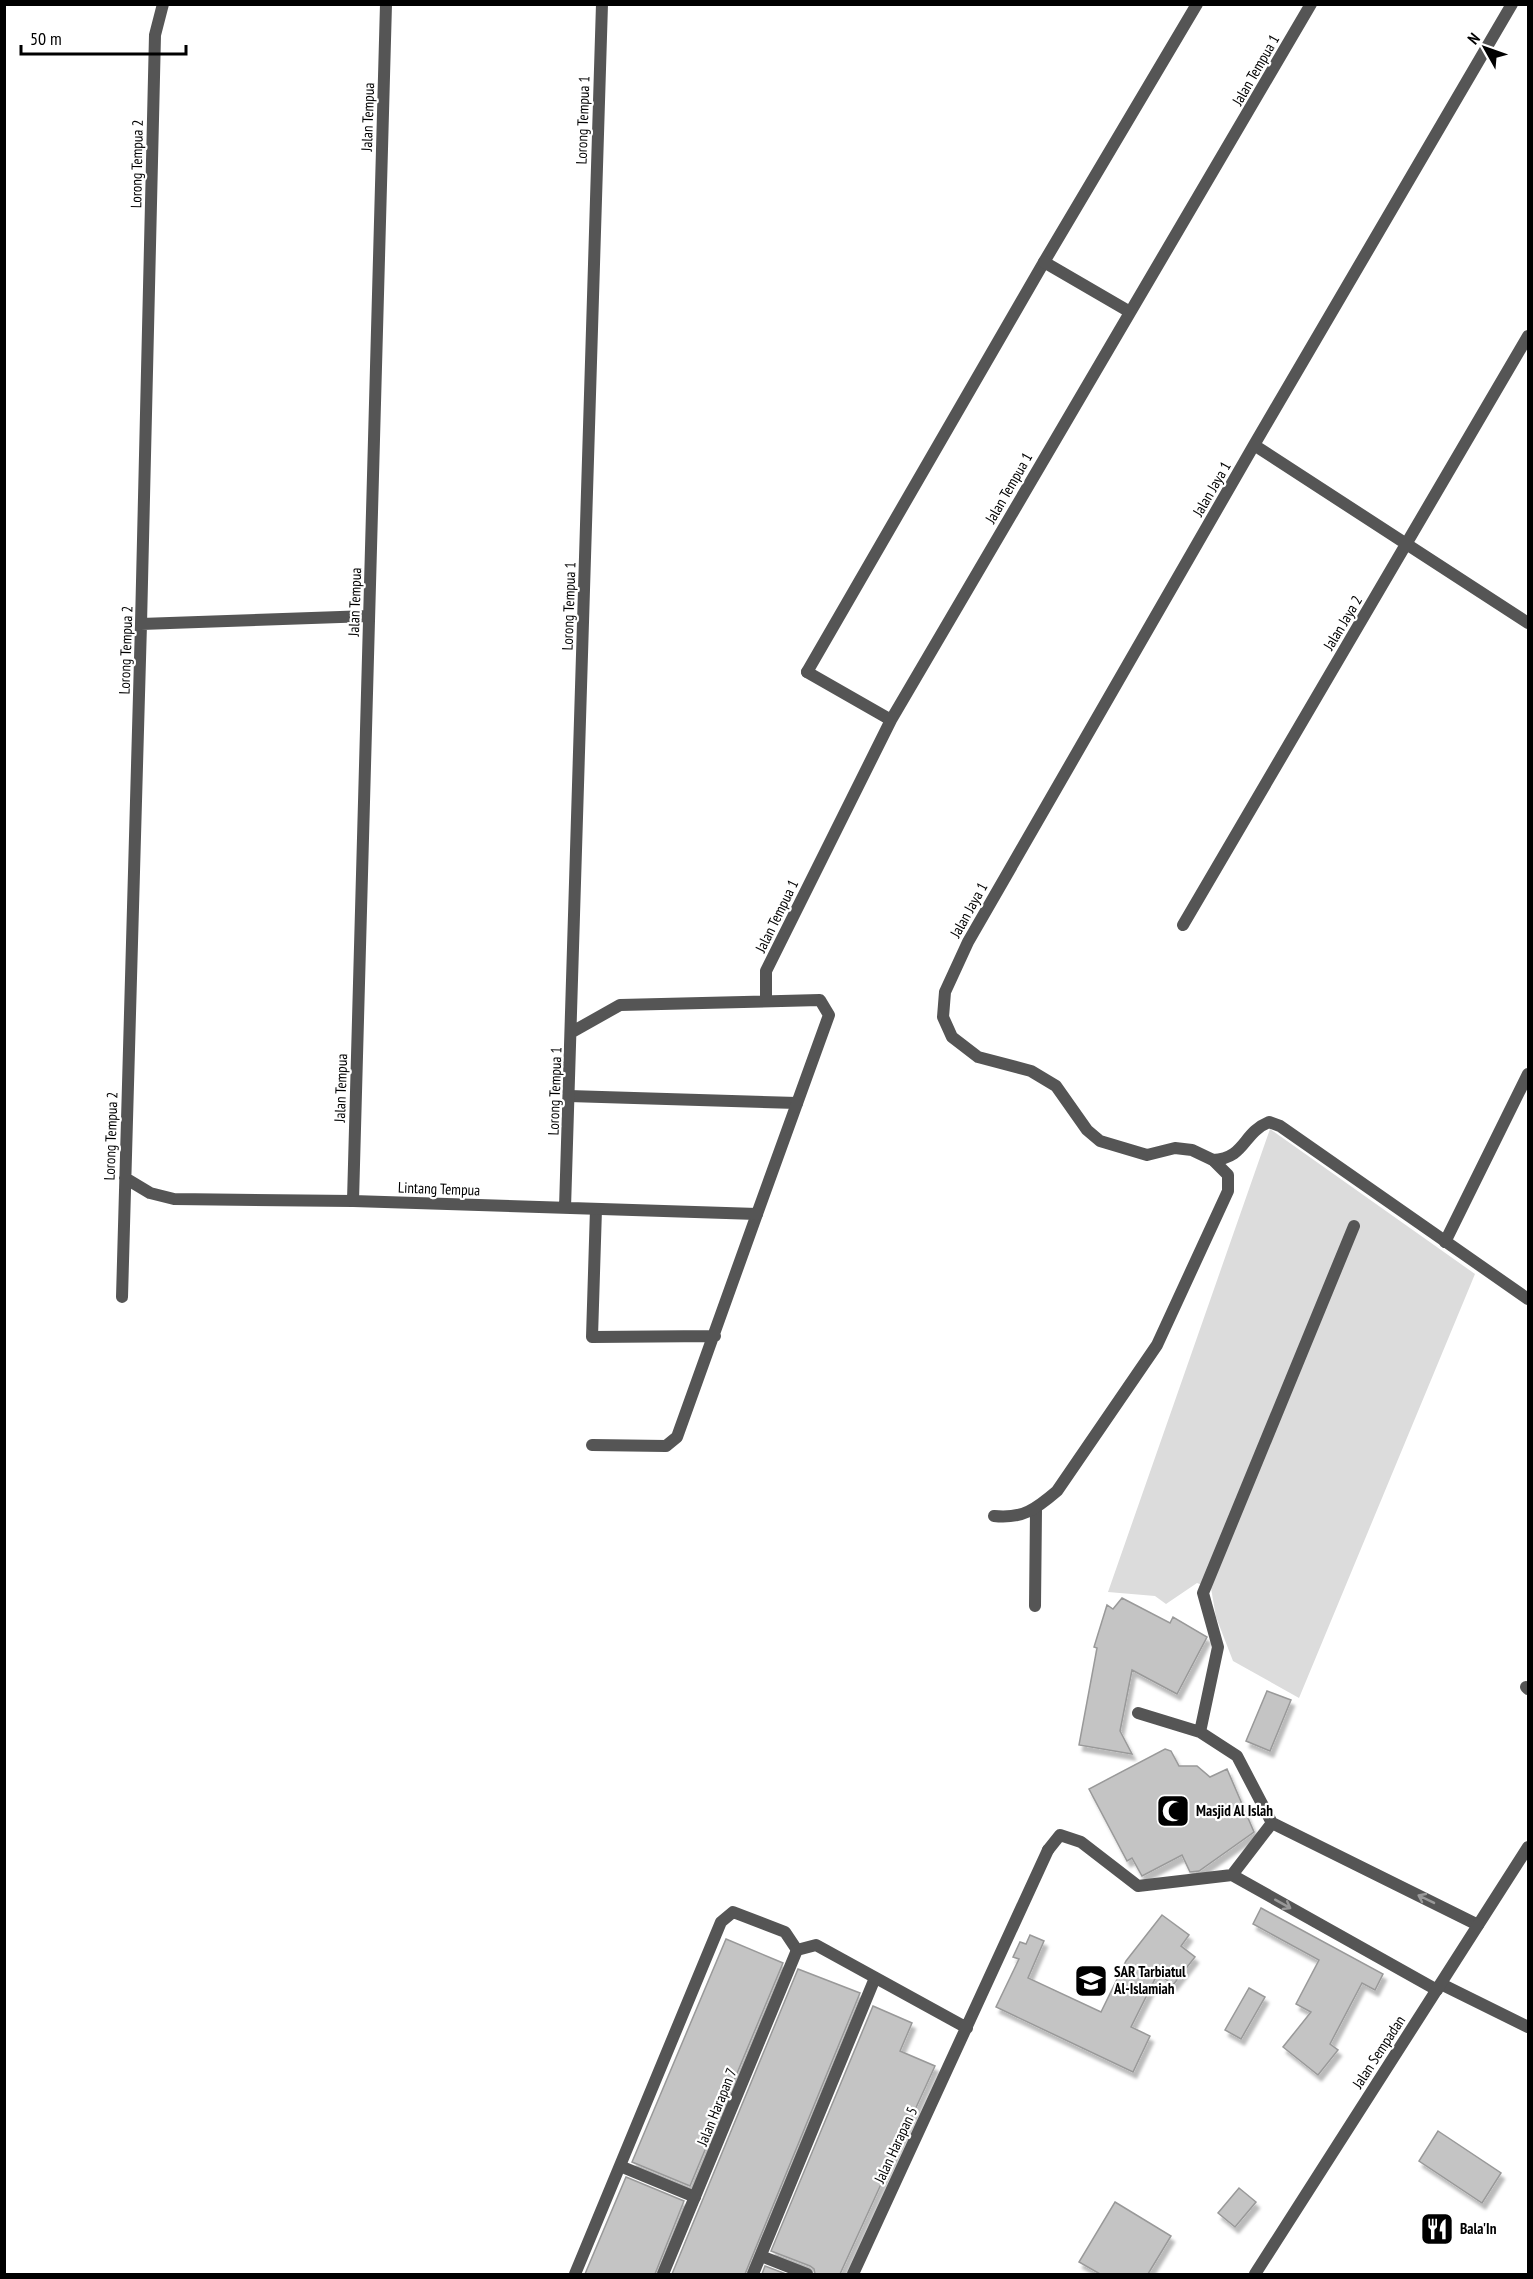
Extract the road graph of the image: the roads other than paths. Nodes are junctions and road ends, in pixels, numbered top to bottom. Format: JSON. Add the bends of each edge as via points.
{"nodes":[{"id":1,"x":163,"y":4,"type":"edge"},
{"id":2,"x":386,"y":4,"type":"edge"},
{"id":3,"x":602,"y":4,"type":"edge"},
{"id":4,"x":1197,"y":4,"type":"edge"},
{"id":5,"x":1311,"y":4,"type":"edge"},
{"id":6,"x":1512,"y":4,"type":"edge"},
{"id":7,"x":1044,"y":262,"type":"junction"},
{"id":8,"x":1130,"y":312,"type":"junction"},
{"id":9,"x":1528,"y":336,"type":"edge"},
{"id":10,"x":1254,"y":445,"type":"junction"},
{"id":11,"x":1408,"y":543,"type":"junction"},
{"id":12,"x":369,"y":616,"type":"junction"},
{"id":13,"x":1528,"y":623,"type":"edge"},
{"id":14,"x":141,"y":624,"type":"junction"},
{"id":15,"x":891,"y":720,"type":"junction"},
{"id":16,"x":1183,"y":925,"type":"dead end"},
{"id":17,"x":766,"y":1002,"type":"junction"},
{"id":18,"x":572,"y":1032,"type":"junction"},
{"id":19,"x":1528,"y":1074,"type":"edge"},
{"id":20,"x":569,"y":1096,"type":"junction"},
{"id":21,"x":797,"y":1103,"type":"junction"},
{"id":22,"x":1213,"y":1161,"type":"junction"},
{"id":23,"x":125,"y":1178,"type":"junction"},
{"id":24,"x":353,"y":1201,"type":"junction"},
{"id":25,"x":565,"y":1208,"type":"junction"},
{"id":26,"x":596,"y":1209,"type":"junction"},
{"id":27,"x":757,"y":1214,"type":"junction"},
{"id":28,"x":1354,"y":1226,"type":"dead end"},
{"id":29,"x":1445,"y":1242,"type":"junction"},
{"id":30,"x":122,"y":1297,"type":"dead end"},
{"id":31,"x":1528,"y":1299,"type":"edge"},
{"id":32,"x":715,"y":1336,"type":"junction"},
{"id":33,"x":592,"y":1445,"type":"dead end"},
{"id":34,"x":1036,"y":1509,"type":"junction"},
{"id":35,"x":994,"y":1516,"type":"dead end"},
{"id":36,"x":1035,"y":1606,"type":"dead end"},
{"id":37,"x":1138,"y":1713,"type":"dead end"},
{"id":38,"x":1200,"y":1732,"type":"junction"},
{"id":39,"x":1272,"y":1823,"type":"junction"},
{"id":40,"x":1528,"y":1847,"type":"edge"},
{"id":41,"x":1232,"y":1875,"type":"junction"},
{"id":42,"x":1478,"y":1925,"type":"junction"},
{"id":43,"x":797,"y":1950,"type":"junction"},
{"id":44,"x":875,"y":1978,"type":"junction"},
{"id":45,"x":1439,"y":1987,"type":"junction"},
{"id":46,"x":1528,"y":2027,"type":"edge"},
{"id":47,"x":967,"y":2028,"type":"junction"},
{"id":48,"x":620,"y":2166,"type":"junction"},
{"id":49,"x":695,"y":2197,"type":"junction"},
{"id":50,"x":761,"y":2256,"type":"junction"},
{"id":51,"x":575,"y":2274,"type":"edge"},
{"id":52,"x":663,"y":2274,"type":"edge"},
{"id":53,"x":753,"y":2274,"type":"edge"},
{"id":54,"x":807,"y":2274,"type":"edge"},
{"id":55,"x":854,"y":2274,"type":"edge"},
{"id":56,"x":1255,"y":2274,"type":"edge"}],
"edges":[{"from":1,"to":14,"type":"street","name":"Lorong Tempua 2","via":[[155,35]]},
{"from":2,"to":12,"type":"street","name":"Jalan Tempua"},
{"from":3,"to":18,"type":"street","name":"Lorong Tempua 1"},
{"from":4,"to":7,"type":"street"},
{"from":5,"to":8,"type":"street","name":"Jalan Tempua 1"},
{"from":6,"to":10,"type":"street","name":"Jalan Jaya 1"},
{"from":7,"to":8,"type":"street"},
{"from":7,"to":15,"type":"street","via":[[807,672]]},
{"from":8,"to":15,"type":"street","name":"Jalan Tempua 1"},
{"from":9,"to":11,"type":"street","name":"Jalan Jaya 2"},
{"from":10,"to":11,"type":"street"},
{"from":10,"to":22,"type":"street","name":"Jalan Jaya 1","via":[[968,942],[945,992],[943,1017],[952,1037],[978,1056],[1030,1071],[1056,1086],[1087,1130],[1100,1141],[1147,1155],[1175,1148],[1192,1150]]},
{"from":11,"to":13,"type":"street"},
{"from":11,"to":16,"type":"street","name":"Jalan Jaya 2"},
{"from":12,"to":14,"type":"street"},
{"from":12,"to":24,"type":"street","name":"Jalan Tempua"},
{"from":14,"to":23,"type":"street","name":"Lorong Tempua 2"},
{"from":15,"to":17,"type":"street","name":"Jalan Tempua 1","via":[[766,971]]},
{"from":17,"to":18,"type":"street","via":[[620,1005]]},
{"from":17,"to":21,"type":"street","via":[[820,1000],[829,1015]]},
{"from":18,"to":20,"type":"street","name":"Lorong Tempua 1"},
{"from":19,"to":29,"type":"street"},
{"from":20,"to":21,"type":"street"},
{"from":20,"to":25,"type":"street","name":"Lorong Tempua 1"},
{"from":21,"to":27,"type":"street"},
{"from":22,"to":29,"type":"street","via":[[1235,1154],[1260,1125],[1269,1122]]},
{"from":22,"to":34,"type":"street","via":[[1228,1175],[1228,1191],[1157,1345],[1057,1491]]},
{"from":23,"to":24,"type":"street","name":"Lintang Tempua","via":[[150,1192],[174,1199]]},
{"from":23,"to":30,"type":"street","name":"Lorong Tempua 2"},
{"from":24,"to":25,"type":"street","name":"Lintang Tempua"},
{"from":25,"to":26,"type":"street","name":"Lintang Tempua"},
{"from":26,"to":27,"type":"street","name":"Lintang Tempua"},
{"from":26,"to":32,"type":"street","via":[[592,1337]]},
{"from":27,"to":32,"type":"street"},
{"from":28,"to":38,"type":"street","via":[[1203,1593],[1218,1647]]},
{"from":29,"to":31,"type":"street"},
{"from":32,"to":33,"type":"street","via":[[680,1432],[672,1443]]},
{"from":34,"to":35,"type":"street","via":[[1009,1518]]},
{"from":34,"to":36,"type":"street"},
{"from":37,"to":38,"type":"street"},
{"from":38,"to":39,"type":"street","via":[[1237,1756]]},
{"from":39,"to":41,"type":"street"},
{"from":42,"to":39,"type":"street","one_way":true},
{"from":40,"to":42,"type":"street","name":"Jalan Sempadan"},
{"from":41,"to":45,"type":"street","one_way":true},
{"from":41,"to":47,"type":"street","name":"Jalan Harapan 5","via":[[1138,1886],[1081,1842],[1060,1835],[1048,1850]]},
{"from":42,"to":45,"type":"street","name":"Jalan Sempadan"},
{"from":43,"to":44,"type":"street","via":[[816,1945]]},
{"from":43,"to":48,"type":"street","via":[[785,1932],[733,1912],[721,1922]]},
{"from":43,"to":49,"type":"street","name":"Jalan Harapan 7"},
{"from":44,"to":47,"type":"street"},
{"from":44,"to":50,"type":"street"},
{"from":45,"to":46,"type":"street"},
{"from":45,"to":56,"type":"street","name":"Jalan Sempadan"},
{"from":47,"to":55,"type":"street","name":"Jalan Harapan 5"},
{"from":48,"to":49,"type":"street"},
{"from":48,"to":51,"type":"street"},
{"from":49,"to":52,"type":"street","name":"Jalan Harapan 7"},
{"from":50,"to":53,"type":"street"},
{"from":50,"to":54,"type":"street"}]}
